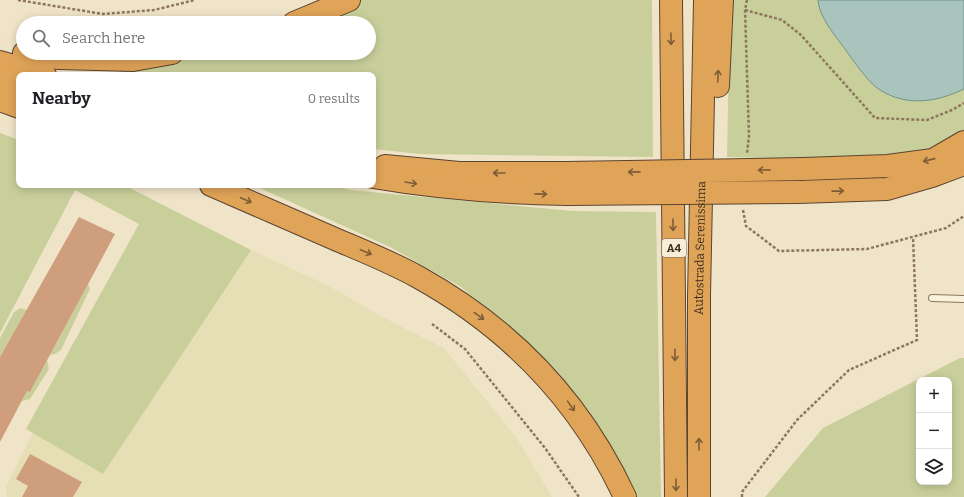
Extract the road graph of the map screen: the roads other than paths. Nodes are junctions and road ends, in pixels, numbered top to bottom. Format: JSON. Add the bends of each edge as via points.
{"nodes":[{"id":1,"x":349,"y":0,"type":"edge"},
{"id":2,"x":671,"y":0,"type":"edge"},
{"id":3,"x":705,"y":0,"type":"edge"},
{"id":4,"x":722,"y":0,"type":"edge"},
{"id":5,"x":311,"y":16,"type":"edge"},
{"id":6,"x":0,"y":50,"type":"edge"},
{"id":7,"x":16,"y":52,"type":"edge"},
{"id":8,"x":0,"y":62,"type":"edge"},
{"id":9,"x":35,"y":72,"type":"edge"},
{"id":10,"x":0,"y":79,"type":"edge"},
{"id":11,"x":16,"y":83,"type":"edge"},
{"id":12,"x":0,"y":100,"type":"edge"},
{"id":13,"x":16,"y":106,"type":"edge"},
{"id":14,"x":964,"y":142,"type":"edge"},
{"id":15,"x":376,"y":164,"type":"edge"},
{"id":16,"x":964,"y":164,"type":"edge"},
{"id":17,"x":376,"y":177,"type":"edge"},
{"id":18,"x":217,"y":188,"type":"edge"},
{"id":19,"x":700,"y":296,"type":"junction"},
{"id":20,"x":932,"y":298,"type":"dead end"},
{"id":21,"x":964,"y":299,"type":"edge"},
{"id":22,"x":625,"y":497,"type":"edge"},
{"id":23,"x":676,"y":497,"type":"edge"},
{"id":24,"x":699,"y":497,"type":"edge"}],
"edges":[{"from":1,"to":5,"type":"highway"},
{"from":2,"to":23,"type":"highway","number":"A4","one_way":true},
{"from":3,"to":19,"type":"highway","name":"Autostrada Serenissima","number":"A4"},
{"from":19,"to":4,"type":"highway","one_way":true,"via":[[718,92]]},
{"from":6,"to":7,"type":"highway"},
{"from":8,"to":9,"type":"highway"},
{"from":10,"to":11,"type":"highway"},
{"from":12,"to":13,"type":"highway"},
{"from":14,"to":15,"type":"highway","one_way":true,"bridge":true,"via":[[934,160],[888,166],[803,170],[459,173]]},
{"from":17,"to":16,"type":"highway","one_way":true,"bridge":true,"via":[[416,184],[516,193],[799,192],[887,189]]},
{"from":18,"to":22,"type":"highway","one_way":true,"via":[[393,264],[438,288],[487,322],[543,373],[569,402],[600,450]]},
{"from":24,"to":19,"type":"highway","name":"Autostrada Serenissima","number":"A4","one_way":true},
{"from":20,"to":21,"type":"lane"}]}
